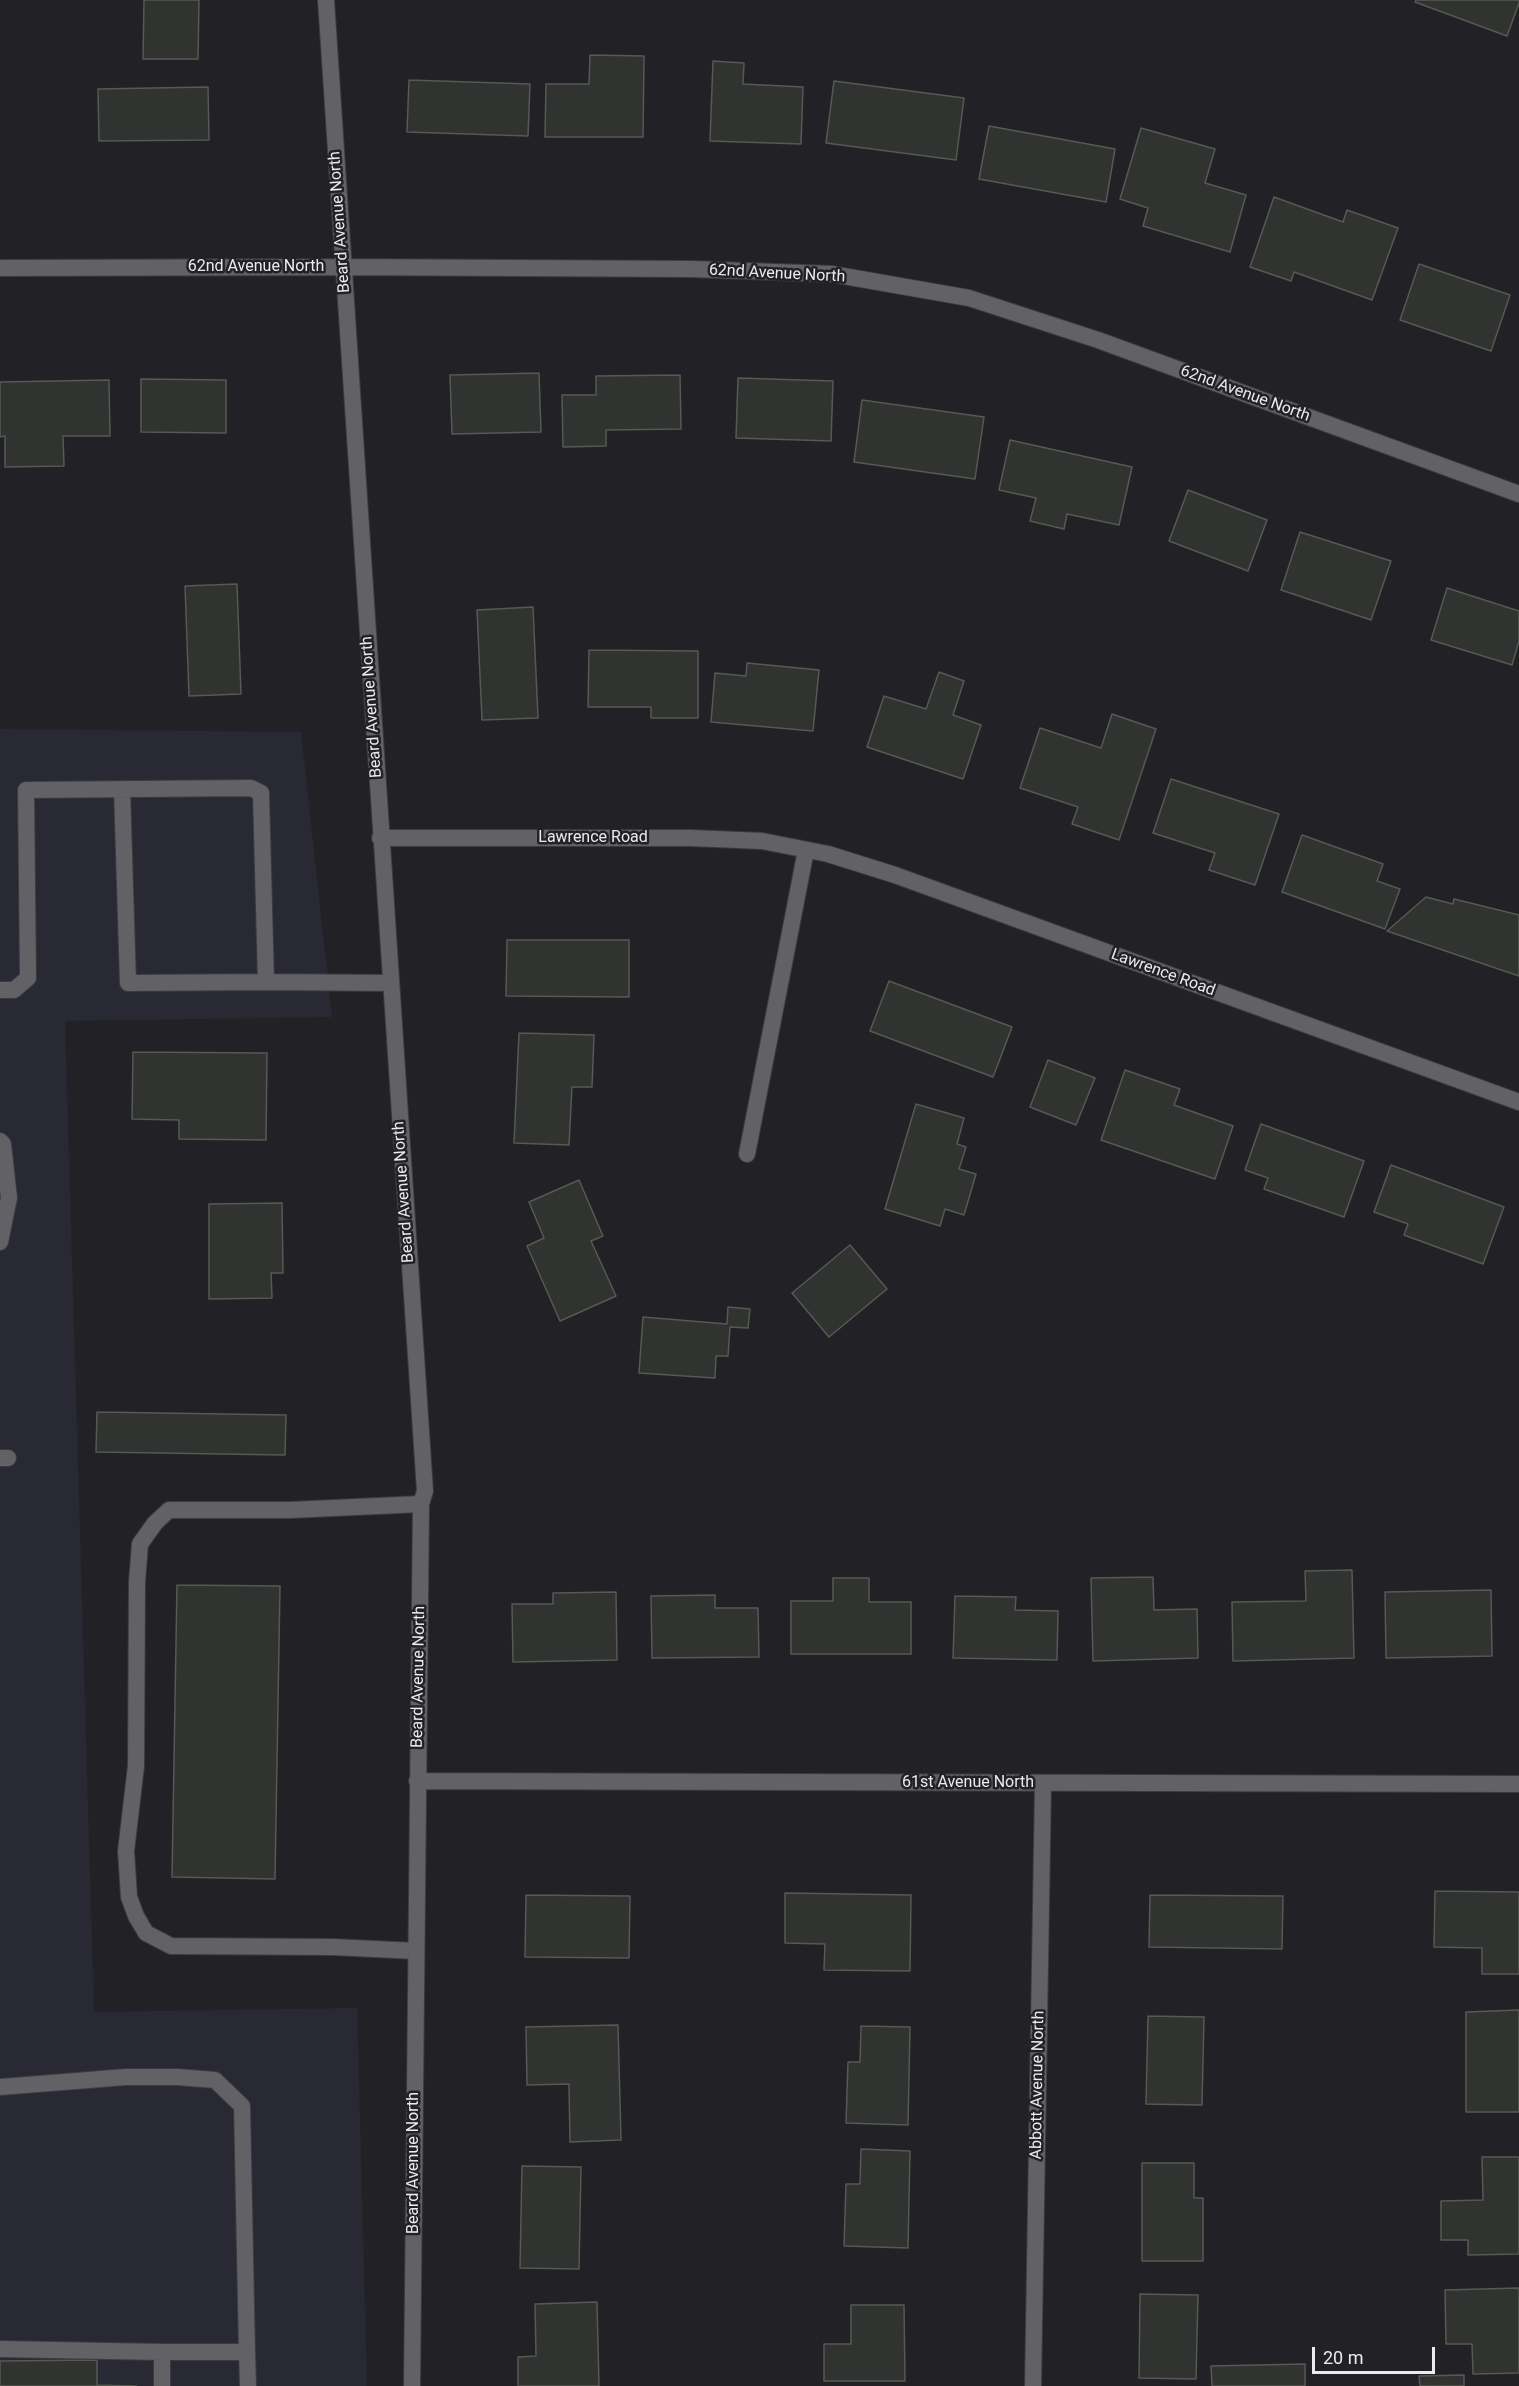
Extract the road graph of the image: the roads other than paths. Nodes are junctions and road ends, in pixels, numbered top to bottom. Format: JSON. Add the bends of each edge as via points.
{"nodes":[{"id":1,"x":326,"y":0,"type":"edge"},
{"id":2,"x":343,"y":267,"type":"junction"},
{"id":3,"x":0,"y":268,"type":"edge"},
{"id":4,"x":1519,"y":494,"type":"edge"},
{"id":5,"x":122,"y":789,"type":"junction"},
{"id":6,"x":380,"y":838,"type":"junction"},
{"id":7,"x":806,"y":850,"type":"junction"},
{"id":8,"x":266,"y":982,"type":"junction"},
{"id":9,"x":390,"y":983,"type":"junction"},
{"id":10,"x":0,"y":990,"type":"edge"},
{"id":11,"x":1519,"y":1102,"type":"edge"},
{"id":12,"x":0,"y":1141,"type":"edge"},
{"id":13,"x":747,"y":1154,"type":"dead end"},
{"id":14,"x":0,"y":1242,"type":"edge"},
{"id":15,"x":421,"y":1504,"type":"junction"},
{"id":16,"x":417,"y":1781,"type":"junction"},
{"id":17,"x":1043,"y":1784,"type":"junction"},
{"id":18,"x":1519,"y":1784,"type":"edge"},
{"id":19,"x":416,"y":1951,"type":"junction"},
{"id":20,"x":0,"y":2087,"type":"edge"},
{"id":21,"x":0,"y":2349,"type":"edge"},
{"id":22,"x":162,"y":2352,"type":"junction"},
{"id":23,"x":247,"y":2352,"type":"junction"},
{"id":24,"x":162,"y":2386,"type":"edge"},
{"id":25,"x":248,"y":2386,"type":"edge"},
{"id":26,"x":412,"y":2386,"type":"edge"},
{"id":27,"x":1033,"y":2386,"type":"edge"}],
"edges":[{"from":1,"to":2,"type":"street","name":"Beard Avenue North"},
{"from":2,"to":3,"type":"street","name":"62nd Avenue North"},
{"from":2,"to":4,"type":"street","name":"62nd Avenue North","via":[[832,274],[969,298],[1098,340]]},
{"from":2,"to":6,"type":"street","name":"Beard Avenue North"},
{"from":5,"to":8,"type":"street","via":[[251,788],[261,793]]},
{"from":5,"to":8,"type":"street","via":[[128,983]]},
{"from":5,"to":10,"type":"street","via":[[26,790],[28,978],[14,990]]},
{"from":6,"to":7,"type":"street","name":"Lawrence Road","via":[[691,838],[762,841]]},
{"from":6,"to":9,"type":"street","name":"Beard Avenue North"},
{"from":7,"to":11,"type":"street","name":"Lawrence Road","via":[[895,875]]},
{"from":7,"to":13,"type":"street"},
{"from":8,"to":9,"type":"street"},
{"from":9,"to":15,"type":"street","name":"Beard Avenue North","via":[[425,1491]]},
{"from":12,"to":14,"type":"street","via":[[9,1198]]},
{"from":15,"to":16,"type":"street","name":"Beard Avenue North"},
{"from":15,"to":19,"type":"street","via":[[169,1510],[155,1523],[140,1544],[136,1766],[126,1851],[129,1897],[136,1916],[146,1933],[171,1946]]},
{"from":16,"to":17,"type":"street","name":"61st Avenue North"},
{"from":16,"to":19,"type":"street","name":"Beard Avenue North"},
{"from":17,"to":18,"type":"street","name":"61st Avenue North"},
{"from":17,"to":27,"type":"street","name":"Abbott Avenue North"},
{"from":19,"to":26,"type":"street","name":"Beard Avenue North"},
{"from":20,"to":23,"type":"street","via":[[177,2077],[215,2080],[242,2106]]},
{"from":21,"to":22,"type":"street"},
{"from":22,"to":23,"type":"street"},
{"from":22,"to":24,"type":"street"},
{"from":23,"to":25,"type":"street"}]}
